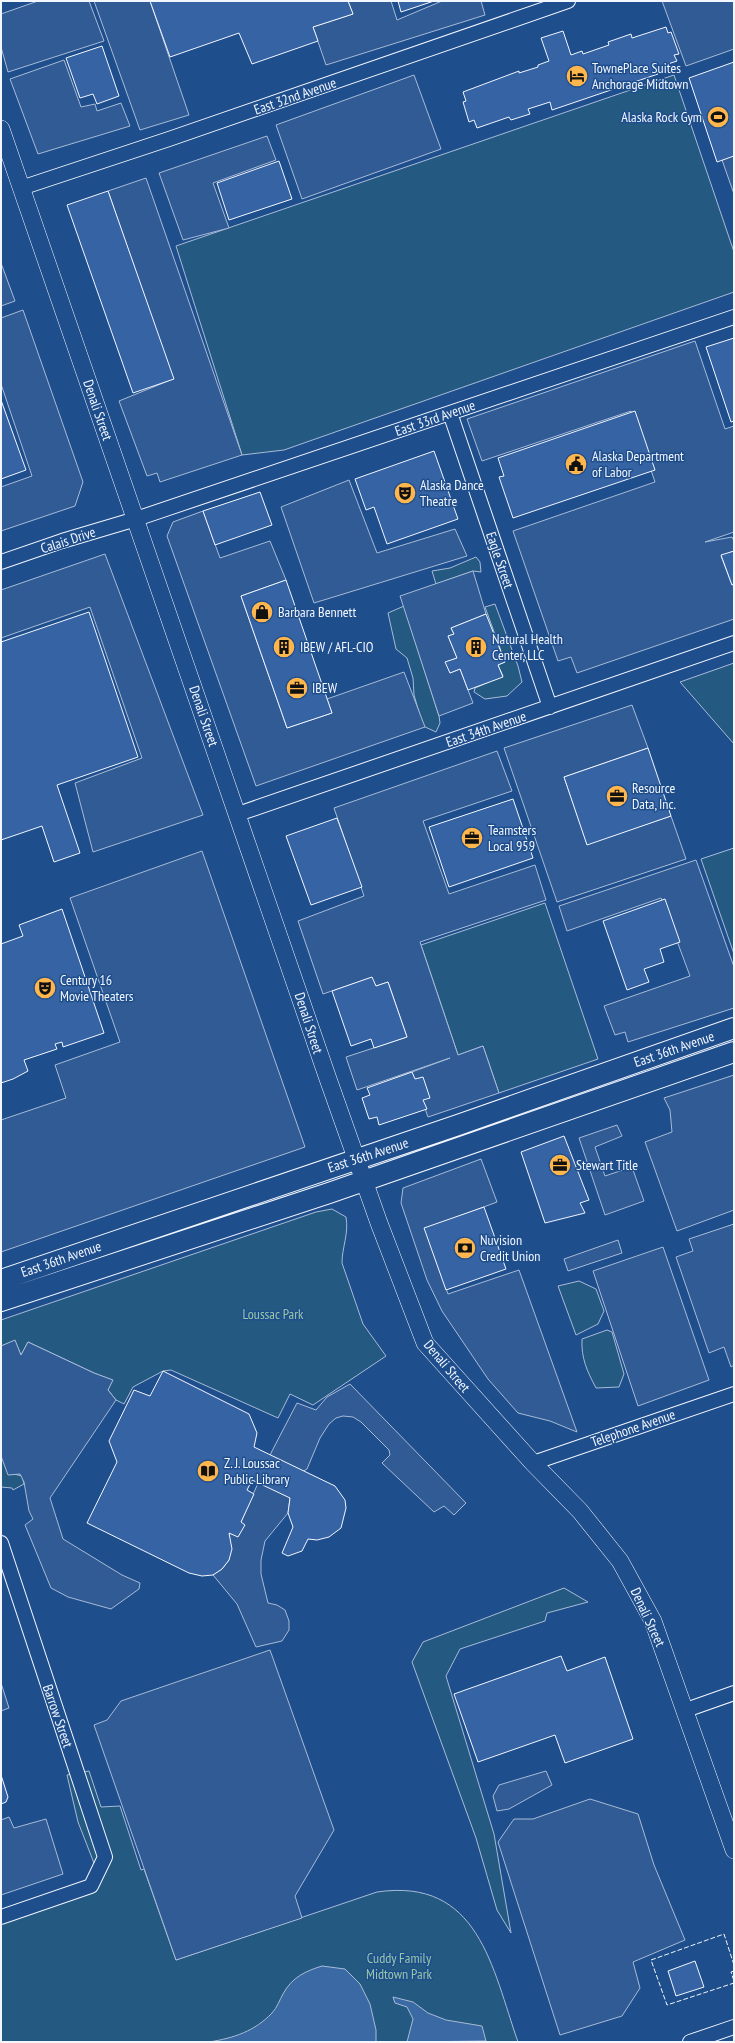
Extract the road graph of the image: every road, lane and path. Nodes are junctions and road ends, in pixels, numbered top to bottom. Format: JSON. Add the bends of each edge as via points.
{"nodes":[{"id":1,"x":568,"y":1,"type":"edge"},
{"id":2,"x":1,"y":129,"type":"edge"},
{"id":3,"x":21,"y":188,"type":"junction"},
{"id":4,"x":734,"y":316,"type":"edge"},
{"id":5,"x":450,"y":413,"type":"junction"},
{"id":6,"x":136,"y":519,"type":"junction"},
{"id":7,"x":1,"y":562,"type":"edge"},
{"id":8,"x":734,"y":643,"type":"edge"},
{"id":9,"x":550,"y":707,"type":"junction"},
{"id":10,"x":238,"y":814,"type":"junction"},
{"id":11,"x":734,"y":1028,"type":"edge"},
{"id":12,"x":734,"y":1052,"type":"edge"},
{"id":13,"x":356,"y":1159,"type":"junction"},
{"id":14,"x":364,"y":1180,"type":"junction"},
{"id":15,"x":1,"y":1280,"type":"edge"},
{"id":16,"x":1,"y":1301,"type":"edge"},
{"id":17,"x":734,"y":1394,"type":"edge"},
{"id":18,"x":532,"y":1463,"type":"junction"},
{"id":19,"x":1,"y":1543,"type":"edge"},
{"id":20,"x":734,"y":1693,"type":"edge"},
{"id":21,"x":686,"y":1710,"type":"junction"},
{"id":22,"x":734,"y":1850,"type":"edge"},
{"id":23,"x":1,"y":1917,"type":"edge"},
{"id":24,"x":734,"y":2028,"type":"edge"},
{"id":25,"x":690,"y":2042,"type":"edge"}],
"edges":[{"from":1,"to":3,"type":"street","name":"East 32nd Avenue"},
{"from":2,"to":3,"type":"street","name":"Denali Street"},
{"from":3,"to":6,"type":"street","name":"Denali Street"},
{"from":4,"to":5,"type":"street","name":"East 33rd Avenue"},
{"from":5,"to":6,"type":"street","name":"East 33rd Avenue"},
{"from":5,"to":9,"type":"street","name":"Eagle Street"},
{"from":6,"to":7,"type":"street","name":"Calais Drive"},
{"from":6,"to":10,"type":"street","name":"Denali Street"},
{"from":8,"to":9,"type":"street","name":"East 34th Avenue"},
{"from":9,"to":10,"type":"street","name":"East 34th Avenue"},
{"from":10,"to":13,"type":"street","name":"Denali Street"},
{"from":11,"to":13,"type":"main road","name":"East 36th Avenue"},
{"from":12,"to":14,"type":"main road","name":"East 36th Avenue"},
{"from":13,"to":14,"type":"street","name":"Denali Street"},
{"from":13,"to":15,"type":"main road","name":"East 36th Avenue"},
{"from":14,"to":16,"type":"main road","name":"East 36th Avenue"},
{"from":14,"to":18,"type":"street","name":"Denali Street","via":[[425,1343]]},
{"from":17,"to":18,"type":"street","name":"Telephone Avenue"},
{"from":18,"to":21,"type":"street","name":"Denali Street","via":[[580,1511],[620,1561],[653,1621]]},
{"from":19,"to":23,"type":"street","name":"Barrow Street","via":[[105,1857],[91,1886]]},
{"from":20,"to":21,"type":"street"},
{"from":21,"to":22,"type":"street","name":"Denali Street"},
{"from":24,"to":25,"type":"street"}]}
